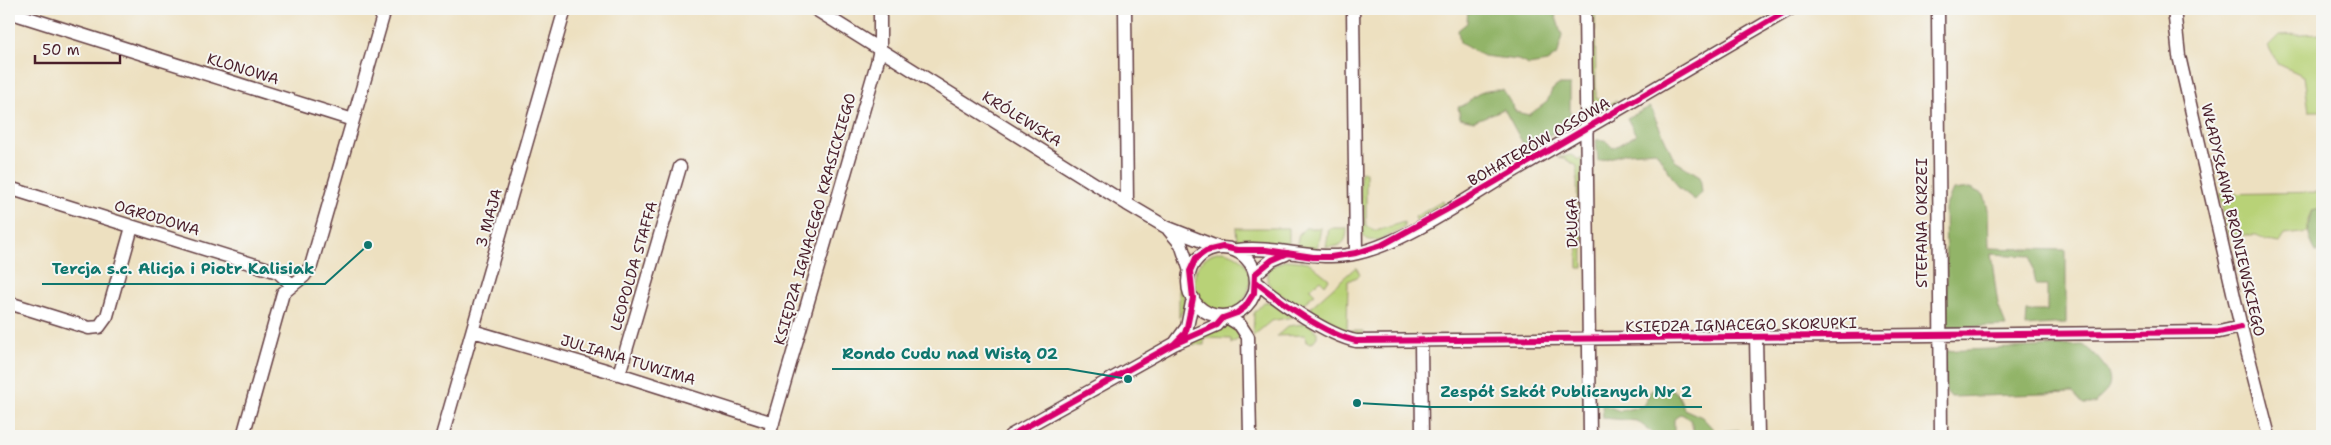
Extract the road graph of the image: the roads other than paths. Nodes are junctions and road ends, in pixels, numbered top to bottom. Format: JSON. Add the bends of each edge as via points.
{"nodes":[{"id":1,"x":385,"y":9,"type":"edge"},
{"id":2,"x":565,"y":9,"type":"edge"},
{"id":3,"x":814,"y":9,"type":"edge"},
{"id":4,"x":880,"y":9,"type":"edge"},
{"id":5,"x":1125,"y":9,"type":"edge"},
{"id":6,"x":1353,"y":9,"type":"edge"},
{"id":7,"x":1586,"y":9,"type":"edge"},
{"id":8,"x":1790,"y":9,"type":"edge"},
{"id":9,"x":1938,"y":9,"type":"edge"},
{"id":10,"x":2174,"y":9,"type":"edge"},
{"id":11,"x":9,"y":12,"type":"edge"},
{"id":12,"x":880,"y":49,"type":"junction"},
{"id":13,"x":353,"y":120,"type":"junction"},
{"id":14,"x":1587,"y":128,"type":"junction"},
{"id":15,"x":680,"y":167,"type":"dead end"},
{"id":16,"x":9,"y":188,"type":"edge"},
{"id":17,"x":1127,"y":204,"type":"junction"},
{"id":18,"x":132,"y":227,"type":"junction"},
{"id":19,"x":1166,"y":227,"type":"junction"},
{"id":20,"x":1217,"y":247,"type":"junction"},
{"id":21,"x":1237,"y":250,"type":"junction"},
{"id":22,"x":1288,"y":253,"type":"junction"},
{"id":23,"x":1356,"y":254,"type":"junction"},
{"id":24,"x":1190,"y":271,"type":"junction"},
{"id":25,"x":1256,"y":278,"type":"junction"},
{"id":26,"x":292,"y":284,"type":"junction"},
{"id":27,"x":1273,"y":295,"type":"junction"},
{"id":28,"x":1193,"y":298,"type":"junction"},
{"id":29,"x":1251,"y":300,"type":"junction"},
{"id":30,"x":9,"y":303,"type":"edge"},
{"id":31,"x":1225,"y":317,"type":"junction"},
{"id":32,"x":2241,"y":327,"type":"junction"},
{"id":33,"x":472,"y":331,"type":"junction"},
{"id":34,"x":1939,"y":335,"type":"junction"},
{"id":35,"x":1756,"y":337,"type":"junction"},
{"id":36,"x":1588,"y":339,"type":"junction"},
{"id":37,"x":1421,"y":341,"type":"junction"},
{"id":38,"x":1174,"y":344,"type":"junction"},
{"id":39,"x":619,"y":374,"type":"junction"},
{"id":40,"x":773,"y":423,"type":"junction"},
{"id":41,"x":243,"y":436,"type":"edge"},
{"id":42,"x":442,"y":436,"type":"edge"},
{"id":43,"x":769,"y":436,"type":"edge"},
{"id":44,"x":1010,"y":436,"type":"edge"},
{"id":45,"x":1250,"y":436,"type":"edge"},
{"id":46,"x":1422,"y":436,"type":"edge"},
{"id":47,"x":1590,"y":436,"type":"edge"},
{"id":48,"x":1758,"y":436,"type":"edge"},
{"id":49,"x":1941,"y":436,"type":"edge"},
{"id":50,"x":2269,"y":436,"type":"edge"}],
"edges":[{"from":1,"to":13,"type":"street"},
{"from":2,"to":33,"type":"street","name":"3 MAJA"},
{"from":3,"to":12,"type":"street","name":"KRÓLEWSKA"},
{"from":4,"to":12,"type":"street","name":"KSIĘDZA IGNACEGO KRASICKIEGO"},
{"from":5,"to":17,"type":"street"},
{"from":6,"to":23,"type":"street"},
{"from":7,"to":14,"type":"street","name":"DŁUGA"},
{"from":8,"to":14,"type":"street","name":"BOHATERÓW OSSOWA"},
{"from":9,"to":34,"type":"street","name":"STEFANA OKRZEI"},
{"from":10,"to":32,"type":"street","name":"WŁADYSŁAWA BRONIEWSKIEGO","via":[[2179,56]]},
{"from":11,"to":13,"type":"street","name":"KLONOWA"},
{"from":12,"to":17,"type":"street","name":"KRÓLEWSKA"},
{"from":12,"to":40,"type":"street","name":"KSIĘDZA IGNACEGO KRASICKIEGO"},
{"from":13,"to":26,"type":"street","via":[[311,266]]},
{"from":14,"to":23,"type":"street","name":"BOHATERÓW OSSOWA","via":[[1407,233]]},
{"from":14,"to":36,"type":"street","name":"DŁUGA"},
{"from":15,"to":39,"type":"street","name":"LEOPOLDA STAFFA"},
{"from":16,"to":18,"type":"street","name":"OGRODOWA"},
{"from":17,"to":19,"type":"street","name":"KRÓLEWSKA"},
{"from":18,"to":26,"type":"street","name":"OGRODOWA","via":[[278,272]]},
{"from":18,"to":30,"type":"street","via":[[107,316],[99,327],[89,328]]},
{"from":19,"to":20,"type":"street","name":"KRÓLEWSKA"},
{"from":19,"to":24,"type":"street","via":[[1181,244]]},
{"from":20,"to":21,"type":"street"},
{"from":20,"to":24,"type":"street","via":[[1196,258]]},
{"from":21,"to":22,"type":"street","name":"BOHATERÓW OSSOWA"},
{"from":21,"to":25,"type":"street","via":[[1249,260]]},
{"from":22,"to":23,"type":"street","name":"BOHATERÓW OSSOWA","via":[[1319,257]]},
{"from":22,"to":25,"type":"street","via":[[1272,260]]},
{"from":24,"to":28,"type":"street"},
{"from":25,"to":27,"type":"street","name":"KSIĘDZA IGNACEGO SKORUPKI"},
{"from":25,"to":29,"type":"street"},
{"from":26,"to":41,"type":"street","via":[[283,294]]},
{"from":27,"to":29,"type":"street"},
{"from":27,"to":37,"type":"street","name":"KSIĘDZA IGNACEGO SKORUPKI","via":[[1345,338]]},
{"from":28,"to":31,"type":"street","via":[[1205,312]]},
{"from":28,"to":38,"type":"street","via":[[1187,327]]},
{"from":29,"to":31,"type":"street","via":[[1237,313]]},
{"from":31,"to":38,"type":"street"},
{"from":31,"to":45,"type":"street","via":[[1240,324],[1248,337]]},
{"from":32,"to":34,"type":"street","name":"KSIĘDZA IGNACEGO SKORUPKI","via":[[2219,332]]},
{"from":32,"to":50,"type":"street","name":"WŁADYSŁAWA BRONIEWSKIEGO"},
{"from":33,"to":39,"type":"street","name":"JULIANA TUWIMA"},
{"from":33,"to":42,"type":"street","name":"3 MAJA"},
{"from":34,"to":35,"type":"street","name":"KSIĘDZA IGNACEGO SKORUPKI"},
{"from":34,"to":49,"type":"street","name":"STEFANA OKRZEI"},
{"from":35,"to":36,"type":"street","name":"KSIĘDZA IGNACEGO SKORUPKI"},
{"from":35,"to":48,"type":"street"},
{"from":36,"to":37,"type":"street","name":"KSIĘDZA IGNACEGO SKORUPKI"},
{"from":36,"to":47,"type":"street","name":"DŁUGA"},
{"from":37,"to":46,"type":"street"},
{"from":38,"to":44,"type":"street"},
{"from":39,"to":40,"type":"street","name":"JULIANA TUWIMA"},
{"from":40,"to":43,"type":"street","name":"KSIĘDZA IGNACEGO KRASICKIEGO"}]}
